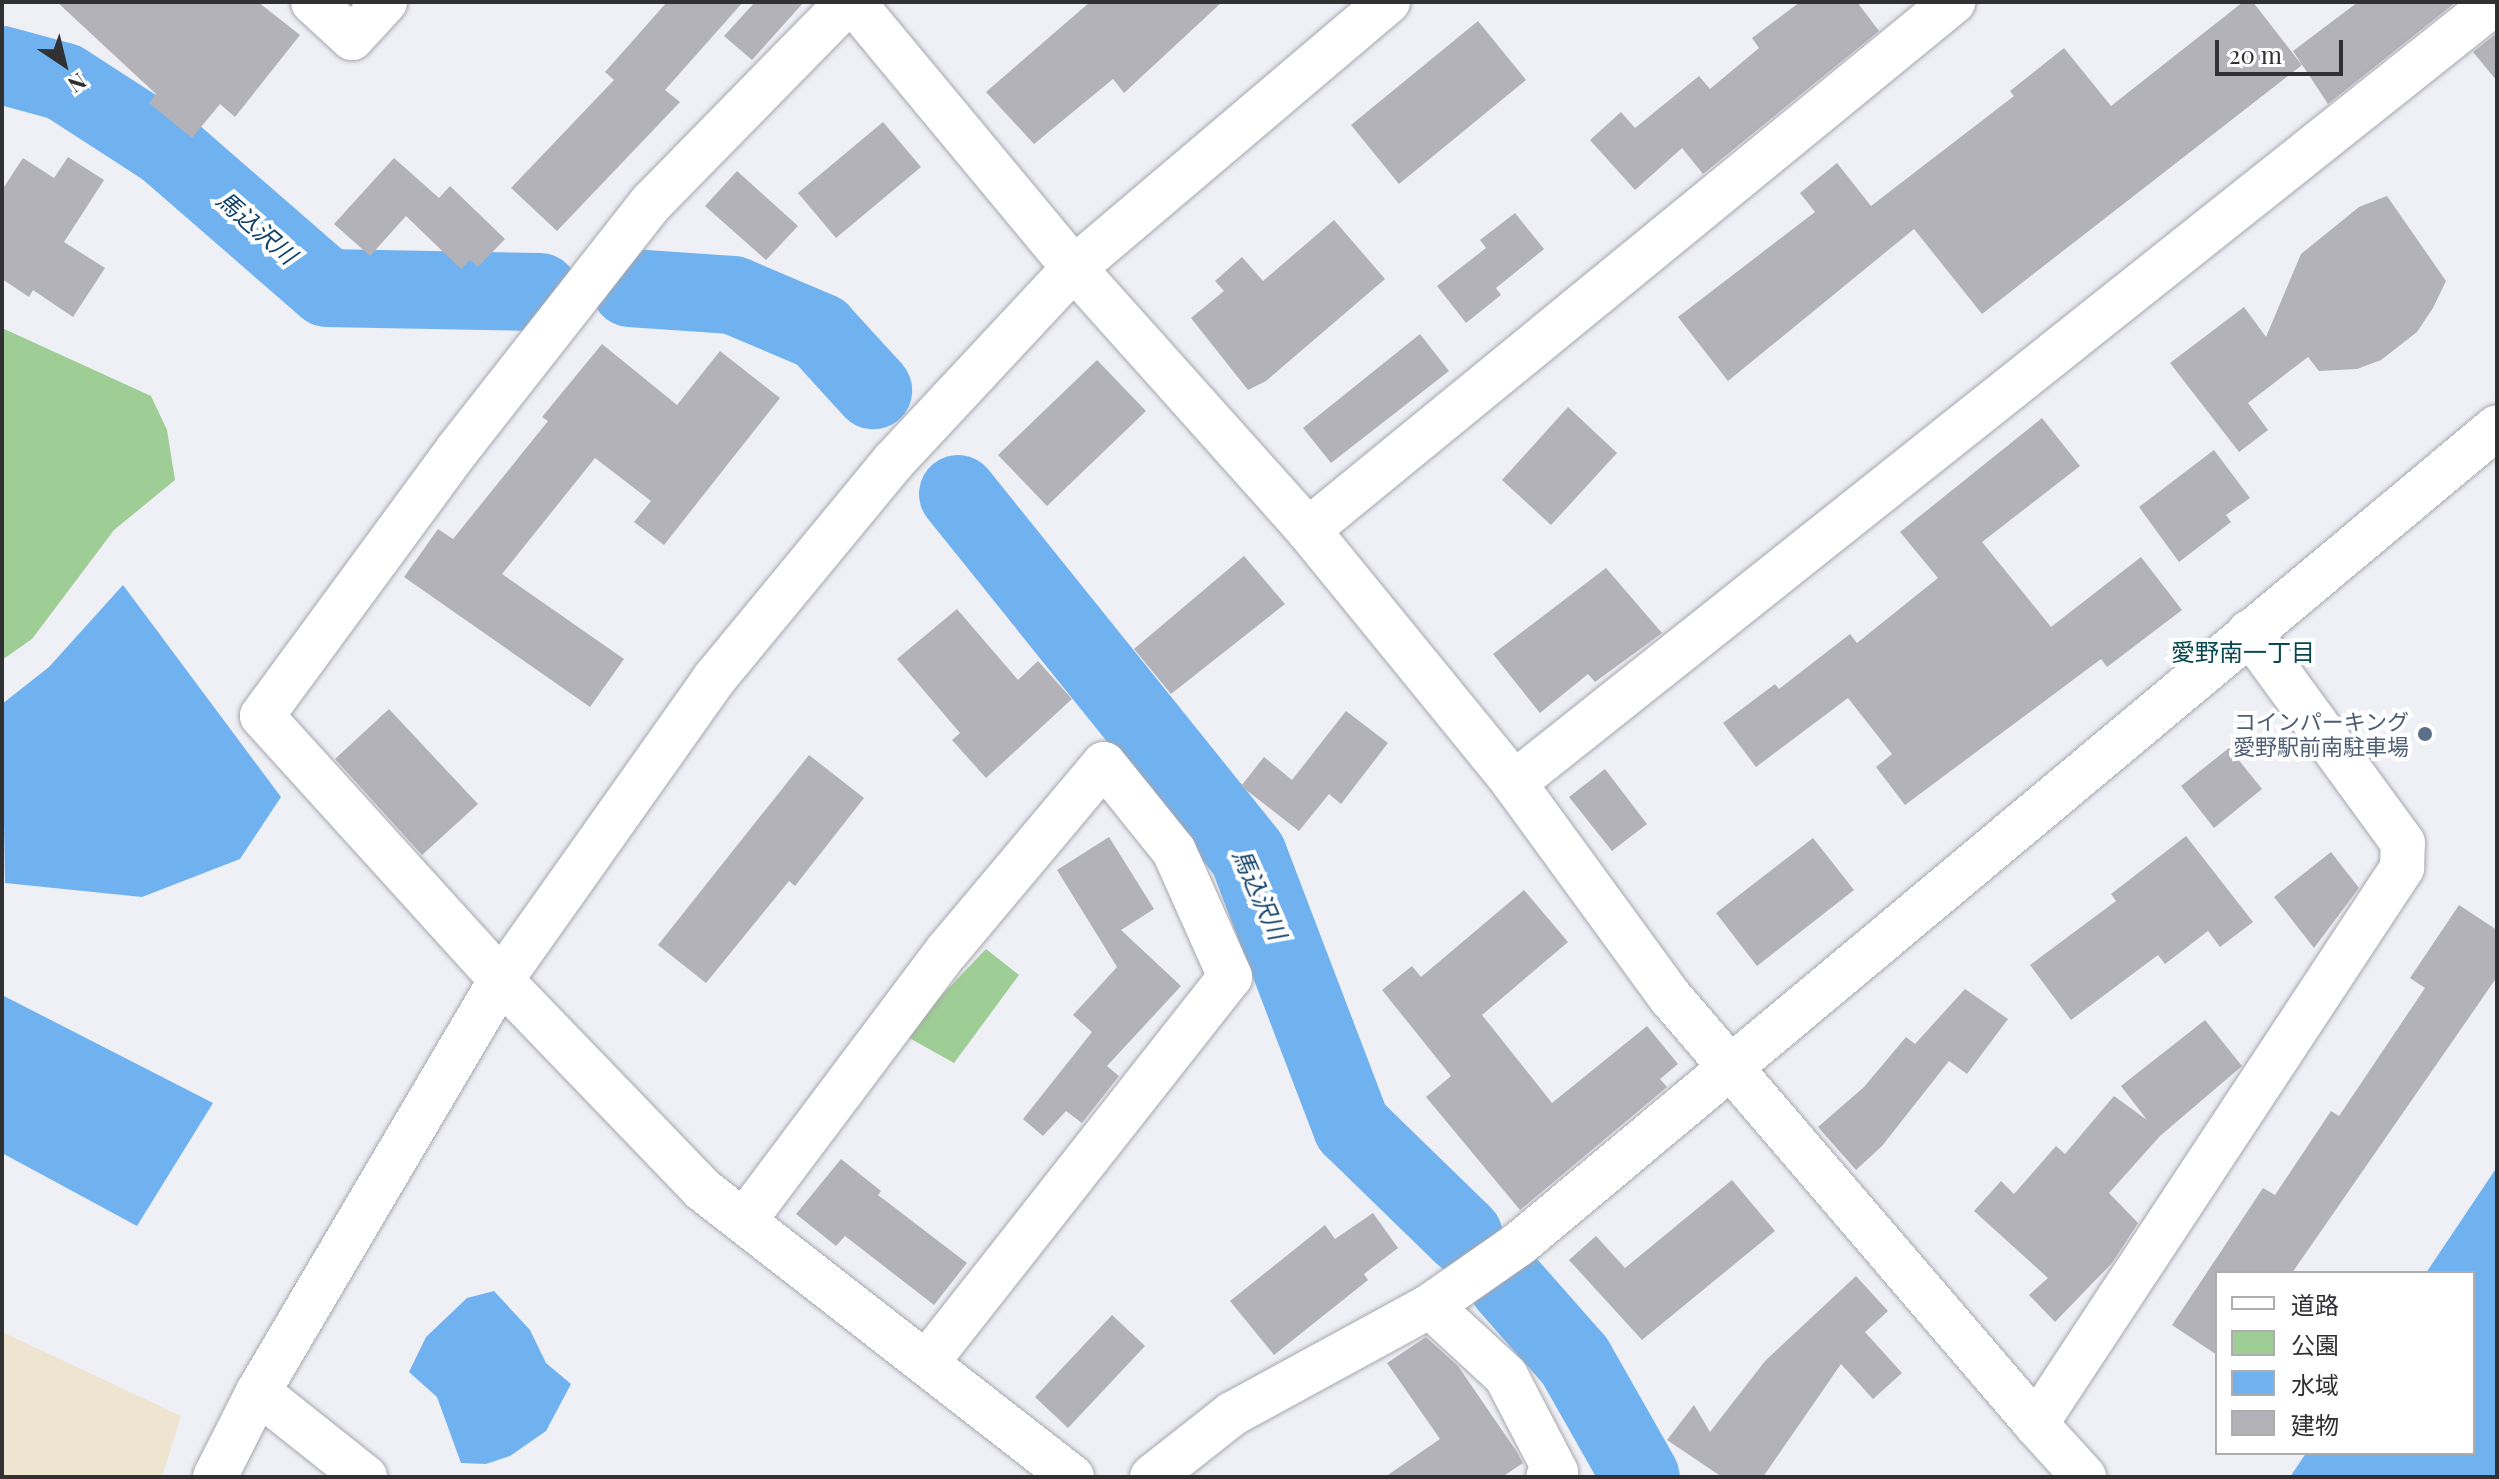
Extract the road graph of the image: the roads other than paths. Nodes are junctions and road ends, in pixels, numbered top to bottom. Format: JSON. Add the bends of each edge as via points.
{"nodes":[{"id":1,"x":313,"y":2,"type":"edge"},
{"id":2,"x":385,"y":2,"type":"edge"},
{"id":3,"x":850,"y":2,"type":"edge"},
{"id":4,"x":1388,"y":2,"type":"edge"},
{"id":5,"x":1953,"y":2,"type":"edge"},
{"id":6,"x":2496,"y":2,"type":"edge"},
{"id":7,"x":1074,"y":268,"type":"junction"},
{"id":8,"x":2497,"y":427,"type":"edge"},
{"id":9,"x":1308,"y":530,"type":"junction"},
{"id":10,"x":2249,"y":632,"type":"junction"},
{"id":11,"x":1514,"y":783,"type":"junction"},
{"id":12,"x":501,"y":980,"type":"junction"},
{"id":13,"x":1731,"y":1070,"type":"junction"},
{"id":14,"x":744,"y":1221,"type":"junction"},
{"id":15,"x":1430,"y":1306,"type":"junction"},
{"id":16,"x":926,"y":1363,"type":"junction"},
{"id":17,"x":258,"y":1392,"type":"junction"},
{"id":18,"x":2036,"y":1424,"type":"junction"},
{"id":19,"x":215,"y":1477,"type":"edge"},
{"id":20,"x":365,"y":1477,"type":"edge"},
{"id":21,"x":1072,"y":1477,"type":"edge"},
{"id":22,"x":1152,"y":1477,"type":"edge"},
{"id":23,"x":1548,"y":1477,"type":"edge"},
{"id":24,"x":2084,"y":1477,"type":"edge"}],
"edges":[{"from":1,"to":2,"type":"street","via":[[352,38]]},
{"from":3,"to":7,"type":"street"},
{"from":3,"to":12,"type":"street","via":[[651,203],[458,449],[262,716]]},
{"from":4,"to":7,"type":"street"},
{"from":5,"to":9,"type":"street"},
{"from":6,"to":11,"type":"street"},
{"from":7,"to":9,"type":"street"},
{"from":7,"to":12,"type":"street","via":[[893,462],[714,679]]},
{"from":8,"to":10,"type":"street"},
{"from":9,"to":11,"type":"street"},
{"from":10,"to":13,"type":"street"},
{"from":10,"to":18,"type":"street","via":[[2403,843],[2402,868]]},
{"from":11,"to":13,"type":"street","via":[[1671,998]]},
{"from":12,"to":14,"type":"street","via":[[702,1189]]},
{"from":12,"to":17,"type":"street"},
{"from":13,"to":15,"type":"street","via":[[1519,1244]]},
{"from":13,"to":18,"type":"street"},
{"from":14,"to":16,"type":"street"},
{"from":14,"to":16,"type":"street","via":[[947,951],[1104,764],[1174,851],[1230,977]]},
{"from":15,"to":22,"type":"street","via":[[1232,1414]]},
{"from":15,"to":23,"type":"street","via":[[1506,1376],[1556,1472]]},
{"from":16,"to":21,"type":"street"},
{"from":17,"to":19,"type":"street"},
{"from":17,"to":20,"type":"street"},
{"from":18,"to":24,"type":"street"}]}
